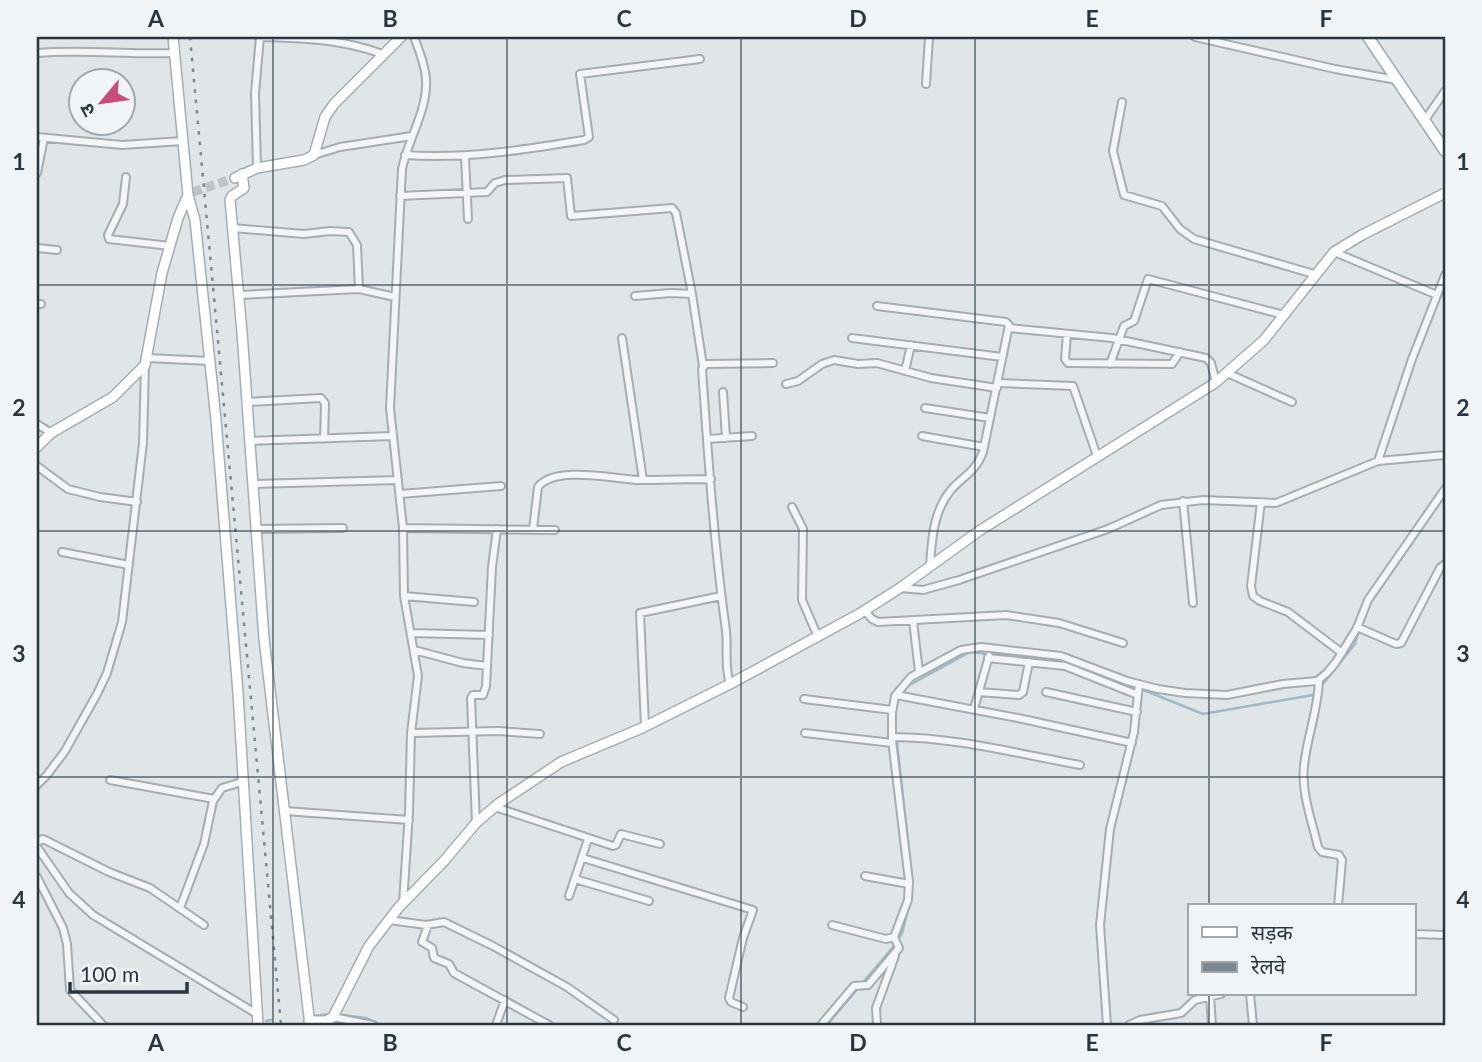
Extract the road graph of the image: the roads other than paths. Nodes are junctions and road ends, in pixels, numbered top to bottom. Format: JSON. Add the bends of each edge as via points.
{"nodes":[{"id":1,"x":173,"y":37,"type":"edge"},
{"id":2,"x":260,"y":37,"type":"edge"},
{"id":3,"x":401,"y":37,"type":"edge"},
{"id":4,"x":414,"y":37,"type":"edge"},
{"id":5,"x":929,"y":37,"type":"edge"},
{"id":6,"x":1195,"y":37,"type":"edge"},
{"id":7,"x":1368,"y":37,"type":"edge"},
{"id":8,"x":37,"y":53,"type":"edge"},
{"id":9,"x":174,"y":53,"type":"junction"},
{"id":10,"x":382,"y":54,"type":"junction"},
{"id":11,"x":700,"y":58,"type":"dead end"},
{"id":12,"x":1397,"y":80,"type":"junction"},
{"id":13,"x":926,"y":84,"type":"dead end"},
{"id":14,"x":1445,"y":91,"type":"edge"},
{"id":15,"x":1122,"y":103,"type":"dead end"},
{"id":16,"x":1425,"y":120,"type":"junction"},
{"id":17,"x":412,"y":136,"type":"junction"},
{"id":18,"x":40,"y":137,"type":"edge"},
{"id":19,"x":183,"y":141,"type":"junction"},
{"id":20,"x":1445,"y":150,"type":"edge"},
{"id":21,"x":314,"y":155,"type":"junction"},
{"id":22,"x":405,"y":155,"type":"junction"},
{"id":23,"x":465,"y":157,"type":"junction"},
{"id":24,"x":257,"y":168,"type":"junction"},
{"id":25,"x":37,"y":173,"type":"edge"},
{"id":26,"x":126,"y":177,"type":"dead end"},
{"id":27,"x":467,"y":192,"type":"junction"},
{"id":28,"x":1445,"y":193,"type":"edge"},
{"id":29,"x":190,"y":194,"type":"junction"},
{"id":30,"x":400,"y":196,"type":"junction"},
{"id":31,"x":468,"y":219,"type":"dead end"},
{"id":32,"x":233,"y":228,"type":"junction"},
{"id":33,"x":170,"y":246,"type":"junction"},
{"id":34,"x":37,"y":248,"type":"edge"},
{"id":35,"x":57,"y":250,"type":"dead end"},
{"id":36,"x":1334,"y":252,"type":"junction"},
{"id":37,"x":1314,"y":274,"type":"junction"},
{"id":38,"x":1445,"y":275,"type":"edge"},
{"id":39,"x":359,"y":289,"type":"junction"},
{"id":40,"x":692,"y":294,"type":"junction"},
{"id":41,"x":239,"y":295,"type":"junction"},
{"id":42,"x":1437,"y":295,"type":"junction"},
{"id":43,"x":395,"y":296,"type":"junction"},
{"id":44,"x":635,"y":296,"type":"dead end"},
{"id":45,"x":877,"y":306,"type":"dead end"},
{"id":46,"x":1284,"y":316,"type":"junction"},
{"id":47,"x":1009,"y":328,"type":"junction"},
{"id":48,"x":1067,"y":334,"type":"junction"},
{"id":49,"x":622,"y":338,"type":"dead end"},
{"id":50,"x":852,"y":338,"type":"dead end"},
{"id":51,"x":1117,"y":340,"type":"junction"},
{"id":52,"x":911,"y":345,"type":"junction"},
{"id":53,"x":1180,"y":352,"type":"junction"},
{"id":54,"x":1002,"y":357,"type":"junction"},
{"id":55,"x":146,"y":361,"type":"junction"},
{"id":56,"x":210,"y":362,"type":"junction"},
{"id":57,"x":773,"y":363,"type":"dead end"},
{"id":58,"x":1110,"y":364,"type":"junction"},
{"id":59,"x":703,"y":366,"type":"junction"},
{"id":60,"x":905,"y":371,"type":"junction"},
{"id":61,"x":1227,"y":373,"type":"junction"},
{"id":62,"x":1216,"y":383,"type":"junction"},
{"id":63,"x":786,"y":384,"type":"dead end"},
{"id":64,"x":997,"y":385,"type":"junction"},
{"id":65,"x":723,"y":392,"type":"dead end"},
{"id":66,"x":247,"y":402,"type":"junction"},
{"id":67,"x":1292,"y":402,"type":"dead end"},
{"id":68,"x":925,"y":408,"type":"dead end"},
{"id":69,"x":990,"y":418,"type":"junction"},
{"id":70,"x":37,"y":424,"type":"edge"},
{"id":71,"x":51,"y":433,"type":"junction"},
{"id":72,"x":392,"y":436,"type":"junction"},
{"id":73,"x":752,"y":436,"type":"dead end"},
{"id":74,"x":922,"y":436,"type":"dead end"},
{"id":75,"x":726,"y":438,"type":"junction"},
{"id":76,"x":324,"y":439,"type":"junction"},
{"id":77,"x":707,"y":439,"type":"junction"},
{"id":78,"x":250,"y":441,"type":"junction"},
{"id":79,"x":37,"y":447,"type":"edge"},
{"id":80,"x":984,"y":447,"type":"junction"},
{"id":81,"x":1445,"y":455,"type":"edge"},
{"id":82,"x":1097,"y":456,"type":"junction"},
{"id":83,"x":1378,"y":461,"type":"junction"},
{"id":84,"x":37,"y":466,"type":"edge"},
{"id":85,"x":711,"y":479,"type":"junction"},
{"id":86,"x":398,"y":480,"type":"junction"},
{"id":87,"x":643,"y":480,"type":"junction"},
{"id":88,"x":253,"y":484,"type":"junction"},
{"id":89,"x":501,"y":486,"type":"dead end"},
{"id":90,"x":1445,"y":489,"type":"edge"},
{"id":91,"x":400,"y":494,"type":"junction"},
{"id":92,"x":1183,"y":501,"type":"junction"},
{"id":93,"x":137,"y":502,"type":"junction"},
{"id":94,"x":1261,"y":502,"type":"junction"},
{"id":95,"x":792,"y":507,"type":"dead end"},
{"id":96,"x":344,"y":528,"type":"dead end"},
{"id":97,"x":403,"y":528,"type":"junction"},
{"id":98,"x":256,"y":529,"type":"junction"},
{"id":99,"x":497,"y":529,"type":"junction"},
{"id":100,"x":533,"y":529,"type":"junction"},
{"id":101,"x":555,"y":530,"type":"dead end"},
{"id":102,"x":62,"y":552,"type":"dead end"},
{"id":103,"x":1445,"y":564,"type":"edge"},
{"id":104,"x":129,"y":565,"type":"junction"},
{"id":105,"x":930,"y":565,"type":"junction"},
{"id":106,"x":901,"y":587,"type":"junction"},
{"id":107,"x":404,"y":596,"type":"junction"},
{"id":108,"x":720,"y":596,"type":"junction"},
{"id":109,"x":474,"y":602,"type":"dead end"},
{"id":110,"x":1193,"y":603,"type":"dead end"},
{"id":111,"x":865,"y":611,"type":"junction"},
{"id":112,"x":914,"y":621,"type":"junction"},
{"id":113,"x":1361,"y":628,"type":"junction"},
{"id":114,"x":411,"y":633,"type":"junction"},
{"id":115,"x":489,"y":635,"type":"junction"},
{"id":116,"x":818,"y":637,"type":"junction"},
{"id":117,"x":1123,"y":643,"type":"dead end"},
{"id":118,"x":414,"y":650,"type":"junction"},
{"id":119,"x":989,"y":653,"type":"junction"},
{"id":120,"x":1342,"y":653,"type":"junction"},
{"id":121,"x":1029,"y":662,"type":"junction"},
{"id":122,"x":487,"y":666,"type":"junction"},
{"id":123,"x":919,"y":671,"type":"junction"},
{"id":124,"x":730,"y":684,"type":"junction"},
{"id":125,"x":1319,"y":685,"type":"junction"},
{"id":126,"x":1138,"y":689,"type":"junction"},
{"id":127,"x":979,"y":692,"type":"junction"},
{"id":128,"x":1045,"y":692,"type":"dead end"},
{"id":129,"x":898,"y":695,"type":"junction"},
{"id":130,"x":804,"y":699,"type":"dead end"},
{"id":131,"x":974,"y":709,"type":"junction"},
{"id":132,"x":892,"y":710,"type":"junction"},
{"id":133,"x":1137,"y":712,"type":"junction"},
{"id":134,"x":645,"y":726,"type":"junction"},
{"id":135,"x":473,"y":732,"type":"junction"},
{"id":136,"x":411,"y":733,"type":"junction"},
{"id":137,"x":805,"y":733,"type":"dead end"},
{"id":138,"x":540,"y":734,"type":"dead end"},
{"id":139,"x":894,"y":738,"type":"junction"},
{"id":140,"x":1132,"y":743,"type":"junction"},
{"id":141,"x":1080,"y":765,"type":"dead end"},
{"id":142,"x":110,"y":780,"type":"dead end"},
{"id":143,"x":242,"y":782,"type":"junction"},
{"id":144,"x":37,"y":785,"type":"edge"},
{"id":145,"x":214,"y":799,"type":"junction"},
{"id":146,"x":495,"y":807,"type":"junction"},
{"id":147,"x":285,"y":811,"type":"junction"},
{"id":148,"x":409,"y":820,"type":"junction"},
{"id":149,"x":476,"y":822,"type":"junction"},
{"id":150,"x":589,"y":839,"type":"junction"},
{"id":151,"x":37,"y":844,"type":"edge"},
{"id":152,"x":660,"y":844,"type":"dead end"},
{"id":153,"x":583,"y":858,"type":"junction"},
{"id":154,"x":865,"y":876,"type":"dead end"},
{"id":155,"x":37,"y":877,"type":"edge"},
{"id":156,"x":575,"y":879,"type":"junction"},
{"id":157,"x":909,"y":884,"type":"junction"},
{"id":158,"x":569,"y":896,"type":"dead end"},
{"id":159,"x":649,"y":901,"type":"dead end"},
{"id":160,"x":403,"y":903,"type":"junction"},
{"id":161,"x":1338,"y":904,"type":"edge"},
{"id":162,"x":180,"y":908,"type":"junction"},
{"id":163,"x":389,"y":920,"type":"junction"},
{"id":164,"x":204,"y":925,"type":"dead end"},
{"id":165,"x":428,"y":925,"type":"junction"},
{"id":166,"x":832,"y":925,"type":"dead end"},
{"id":167,"x":1416,"y":934,"type":"edge"},
{"id":168,"x":1445,"y":935,"type":"edge"},
{"id":169,"x":895,"y":940,"type":"junction"},
{"id":170,"x":895,"y":954,"type":"junction"},
{"id":171,"x":1210,"y":996,"type":"joint"},
{"id":172,"x":1250,"y":996,"type":"edge"},
{"id":173,"x":505,"y":1000,"type":"junction"},
{"id":174,"x":743,"y":1007,"type":"dead end"},
{"id":175,"x":333,"y":1017,"type":"junction"},
{"id":176,"x":614,"y":1020,"type":"dead end"},
{"id":177,"x":257,"y":1021,"type":"edge"},
{"id":178,"x":309,"y":1023,"type":"edge"},
{"id":179,"x":103,"y":1025,"type":"edge"},
{"id":180,"x":373,"y":1025,"type":"edge"},
{"id":181,"x":496,"y":1025,"type":"edge"},
{"id":182,"x":549,"y":1025,"type":"edge"},
{"id":183,"x":821,"y":1025,"type":"edge"},
{"id":184,"x":877,"y":1025,"type":"edge"},
{"id":185,"x":1107,"y":1025,"type":"edge"},
{"id":186,"x":1129,"y":1025,"type":"edge"},
{"id":187,"x":1212,"y":1025,"type":"edge"},
{"id":188,"x":1253,"y":1025,"type":"edge"}],
"edges":[{"from":1,"to":9,"type":"street"},
{"from":2,"to":10,"type":"street","via":[[323,40]]},
{"from":2,"to":24,"type":"street","via":[[255,93]]},
{"from":3,"to":10,"type":"street"},
{"from":4,"to":17,"type":"street","via":[[426,78]]},
{"from":5,"to":13,"type":"street"},
{"from":6,"to":12,"type":"street"},
{"from":7,"to":12,"type":"main road"},
{"from":8,"to":9,"type":"street"},
{"from":9,"to":19,"type":"street"},
{"from":10,"to":21,"type":"street","via":[[329,110]]},
{"from":11,"to":23,"type":"street","via":[[581,74],[587,139]]},
{"from":12,"to":16,"type":"main road"},
{"from":14,"to":16,"type":"street"},
{"from":15,"to":37,"type":"street","via":[[1113,151],[1124,195],[1162,206],[1194,239]]},
{"from":16,"to":20,"type":"main road"},
{"from":17,"to":21,"type":"street"},
{"from":17,"to":22,"type":"street"},
{"from":18,"to":19,"type":"street","via":[[122,145]]},
{"from":18,"to":25,"type":"street"},
{"from":19,"to":29,"type":"street"},
{"from":21,"to":24,"type":"street"},
{"from":22,"to":23,"type":"street"},
{"from":22,"to":30,"type":"street"},
{"from":23,"to":27,"type":"street"},
{"from":24,"to":32,"type":"street","via":[[239,176],[244,188],[230,200]]},
{"from":26,"to":33,"type":"street","via":[[123,204],[109,239]]},
{"from":27,"to":30,"type":"street"},
{"from":27,"to":31,"type":"street"},
{"from":27,"to":40,"type":"street","via":[[487,192],[505,180],[567,178],[571,216],[672,208]]},
{"from":28,"to":36,"type":"street"},
{"from":29,"to":33,"type":"street"},
{"from":29,"to":56,"type":"street"},
{"from":30,"to":43,"type":"street"},
{"from":32,"to":39,"type":"street","via":[[304,234],[349,232],[357,245]]},
{"from":32,"to":41,"type":"street"},
{"from":33,"to":55,"type":"street"},
{"from":34,"to":35,"type":"street"},
{"from":36,"to":37,"type":"street"},
{"from":36,"to":42,"type":"street"},
{"from":37,"to":46,"type":"street"},
{"from":38,"to":42,"type":"street"},
{"from":39,"to":41,"type":"street"},
{"from":39,"to":43,"type":"street"},
{"from":40,"to":44,"type":"street"},
{"from":40,"to":59,"type":"street"},
{"from":41,"to":66,"type":"street"},
{"from":42,"to":83,"type":"street"},
{"from":43,"to":72,"type":"street"},
{"from":45,"to":47,"type":"street","via":[[1006,322]]},
{"from":46,"to":51,"type":"street","via":[[1148,279],[1134,321],[1125,325]]},
{"from":46,"to":61,"type":"street"},
{"from":47,"to":48,"type":"street"},
{"from":47,"to":54,"type":"street"},
{"from":48,"to":51,"type":"street"},
{"from":48,"to":58,"type":"street","via":[[1066,362]]},
{"from":49,"to":87,"type":"street"},
{"from":50,"to":52,"type":"street"},
{"from":51,"to":53,"type":"street"},
{"from":51,"to":58,"type":"street"},
{"from":52,"to":54,"type":"street"},
{"from":52,"to":60,"type":"street"},
{"from":53,"to":58,"type":"street","via":[[1172,363]]},
{"from":53,"to":62,"type":"street","via":[[1210,360]]},
{"from":54,"to":64,"type":"street"},
{"from":55,"to":56,"type":"street"},
{"from":55,"to":71,"type":"street","via":[[113,397]]},
{"from":55,"to":93,"type":"street"},
{"from":56,"to":143,"type":"street"},
{"from":57,"to":59,"type":"street"},
{"from":59,"to":77,"type":"street"},
{"from":60,"to":63,"type":"street","via":[[877,363],[834,360]]},
{"from":60,"to":64,"type":"street"},
{"from":61,"to":62,"type":"street"},
{"from":61,"to":67,"type":"street"},
{"from":62,"to":82,"type":"street"},
{"from":64,"to":69,"type":"street"},
{"from":64,"to":82,"type":"street","via":[[1073,386]]},
{"from":65,"to":75,"type":"street"},
{"from":66,"to":76,"type":"street","via":[[321,398],[325,402]]},
{"from":66,"to":78,"type":"street"},
{"from":68,"to":69,"type":"street"},
{"from":69,"to":80,"type":"street"},
{"from":70,"to":71,"type":"street"},
{"from":71,"to":79,"type":"street"},
{"from":72,"to":76,"type":"street"},
{"from":72,"to":86,"type":"street"},
{"from":73,"to":75,"type":"street"},
{"from":74,"to":80,"type":"street"},
{"from":75,"to":77,"type":"street"},
{"from":76,"to":78,"type":"street"},
{"from":77,"to":85,"type":"street"},
{"from":78,"to":88,"type":"street"},
{"from":80,"to":105,"type":"street","via":[[976,468],[951,490],[936,516]]},
{"from":81,"to":83,"type":"street"},
{"from":82,"to":105,"type":"street"},
{"from":83,"to":94,"type":"street","via":[[1288,500]]},
{"from":84,"to":93,"type":"street","via":[[68,489]]},
{"from":85,"to":87,"type":"street"},
{"from":85,"to":108,"type":"street"},
{"from":86,"to":88,"type":"street"},
{"from":86,"to":91,"type":"street"},
{"from":87,"to":100,"type":"street","via":[[570,475],[543,481],[538,486]]},
{"from":88,"to":98,"type":"street"},
{"from":89,"to":91,"type":"street"},
{"from":90,"to":113,"type":"street","via":[[1368,600]]},
{"from":91,"to":97,"type":"street"},
{"from":92,"to":94,"type":"street"},
{"from":92,"to":106,"type":"street","via":[[1151,508],[1108,529],[959,580],[923,590]]},
{"from":92,"to":110,"type":"street"},
{"from":93,"to":104,"type":"street"},
{"from":94,"to":120,"type":"street","via":[[1253,596],[1289,612]]},
{"from":95,"to":116,"type":"street","via":[[803,529],[801,596]]},
{"from":96,"to":98,"type":"street"},
{"from":97,"to":99,"type":"street"},
{"from":97,"to":107,"type":"street"},
{"from":98,"to":147,"type":"street"},
{"from":99,"to":100,"type":"street"},
{"from":99,"to":115,"type":"street"},
{"from":100,"to":101,"type":"street"},
{"from":102,"to":104,"type":"street"},
{"from":103,"to":113,"type":"street","via":[[1401,643]]},
{"from":104,"to":144,"type":"street","via":[[122,622],[107,673],[65,751]]},
{"from":105,"to":106,"type":"street"},
{"from":106,"to":111,"type":"street"},
{"from":107,"to":109,"type":"street"},
{"from":107,"to":114,"type":"street"},
{"from":108,"to":124,"type":"street"},
{"from":108,"to":134,"type":"street","via":[[640,613]]},
{"from":111,"to":112,"type":"street","via":[[875,621]]},
{"from":111,"to":116,"type":"street"},
{"from":112,"to":117,"type":"street","via":[[1006,615],[1059,623]]},
{"from":112,"to":123,"type":"street"},
{"from":113,"to":120,"type":"street"},
{"from":114,"to":115,"type":"street"},
{"from":114,"to":118,"type":"street"},
{"from":115,"to":122,"type":"street"},
{"from":116,"to":124,"type":"street"},
{"from":118,"to":122,"type":"street"},
{"from":118,"to":136,"type":"street","via":[[417,682]]},
{"from":119,"to":121,"type":"street"},
{"from":119,"to":123,"type":"street","via":[[974,647],[961,650]]},
{"from":119,"to":126,"type":"street","via":[[1061,656]]},
{"from":119,"to":127,"type":"street"},
{"from":120,"to":125,"type":"street"},
{"from":121,"to":126,"type":"street","via":[[1065,666]]},
{"from":121,"to":127,"type":"street","via":[[1020,695]]},
{"from":122,"to":135,"type":"street","via":[[484,694],[471,697]]},
{"from":123,"to":129,"type":"street"},
{"from":124,"to":134,"type":"street"},
{"from":125,"to":126,"type":"street","via":[[1291,683],[1227,695]]},
{"from":125,"to":161,"type":"street","via":[[1304,777],[1318,847],[1342,860]]},
{"from":126,"to":133,"type":"street"},
{"from":127,"to":131,"type":"street"},
{"from":128,"to":133,"type":"street"},
{"from":129,"to":131,"type":"street"},
{"from":129,"to":132,"type":"street"},
{"from":130,"to":132,"type":"street"},
{"from":131,"to":140,"type":"street"},
{"from":132,"to":139,"type":"street"},
{"from":133,"to":140,"type":"street"},
{"from":134,"to":146,"type":"street","via":[[561,762]]},
{"from":135,"to":136,"type":"street"},
{"from":135,"to":138,"type":"street"},
{"from":135,"to":149,"type":"street"},
{"from":136,"to":148,"type":"street"},
{"from":137,"to":139,"type":"street"},
{"from":139,"to":141,"type":"street","via":[[962,744]]},
{"from":139,"to":157,"type":"street"},
{"from":140,"to":185,"type":"street","via":[[1111,820],[1100,925]]},
{"from":142,"to":145,"type":"street"},
{"from":143,"to":145,"type":"street","via":[[222,788]]},
{"from":143,"to":177,"type":"street"},
{"from":145,"to":162,"type":"street","via":[[204,844]]},
{"from":146,"to":149,"type":"street"},
{"from":146,"to":150,"type":"street"},
{"from":147,"to":148,"type":"street"},
{"from":147,"to":178,"type":"street"},
{"from":148,"to":160,"type":"street"},
{"from":149,"to":160,"type":"street"},
{"from":150,"to":152,"type":"street","via":[[614,846],[622,834]]},
{"from":150,"to":153,"type":"street"},
{"from":151,"to":162,"type":"street","via":[[43,839],[150,888]]},
{"from":151,"to":177,"type":"street","via":[[69,893],[93,915]]},
{"from":153,"to":156,"type":"street"},
{"from":153,"to":174,"type":"street","via":[[753,910],[729,998]]},
{"from":154,"to":157,"type":"street"},
{"from":155,"to":179,"type":"street","via":[[63,928],[70,990]]},
{"from":156,"to":158,"type":"street"},
{"from":156,"to":159,"type":"street"},
{"from":157,"to":169,"type":"street"},
{"from":160,"to":163,"type":"street"},
{"from":162,"to":164,"type":"street"},
{"from":163,"to":165,"type":"street"},
{"from":163,"to":175,"type":"street","via":[[369,946]]},
{"from":165,"to":173,"type":"street","via":[[422,942],[432,949],[434,958]]},
{"from":165,"to":176,"type":"street","via":[[444,922],[493,946],[575,992]]},
{"from":166,"to":169,"type":"street"},
{"from":167,"to":168,"type":"street"},
{"from":169,"to":170,"type":"street","via":[[899,948]]},
{"from":170,"to":183,"type":"street","via":[[872,981],[860,986]]},
{"from":170,"to":184,"type":"street","via":[[876,1008]]},
{"from":171,"to":186,"type":"street","via":[[1195,1000],[1181,1013]]},
{"from":171,"to":187,"type":"street"},
{"from":172,"to":188,"type":"street"},
{"from":173,"to":181,"type":"street"},
{"from":173,"to":182,"type":"street"},
{"from":175,"to":178,"type":"street"},
{"from":175,"to":180,"type":"street"}]}
